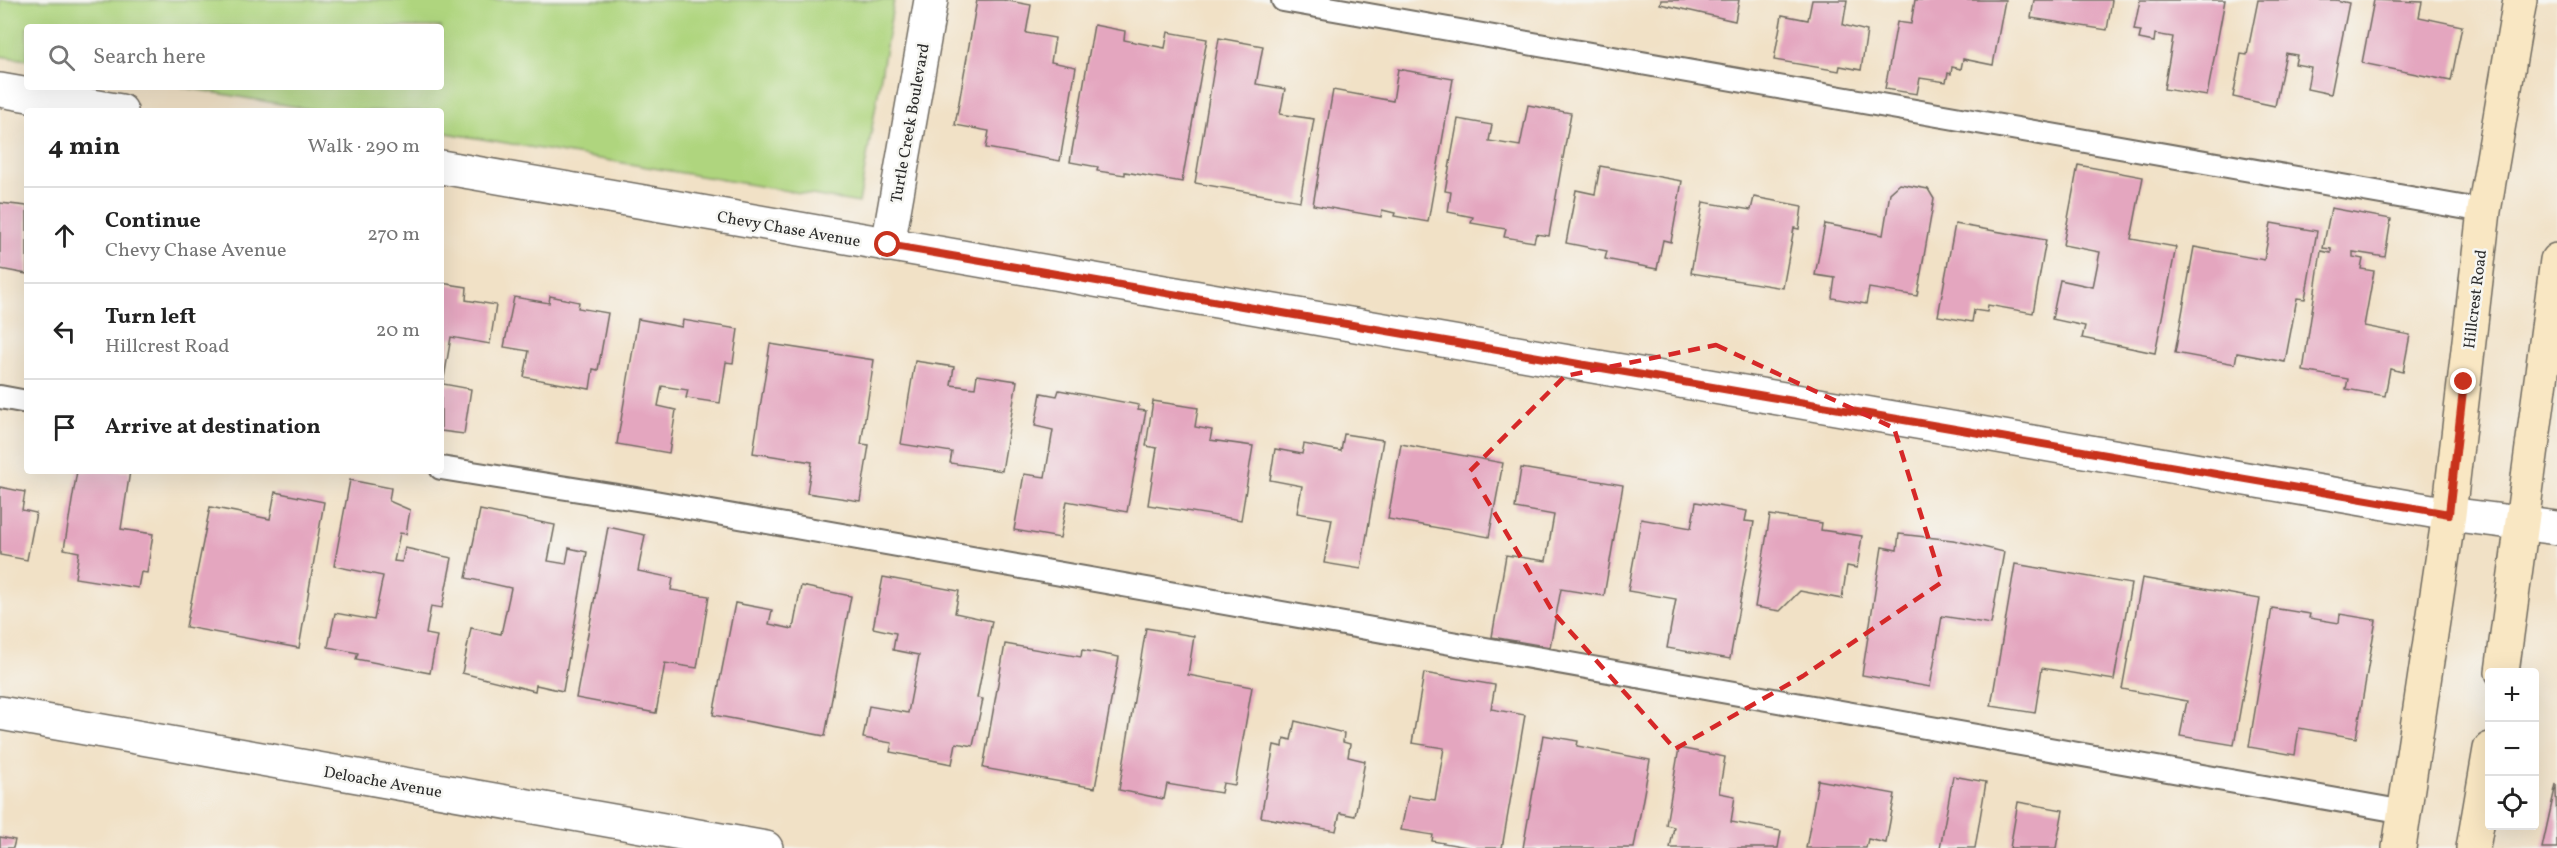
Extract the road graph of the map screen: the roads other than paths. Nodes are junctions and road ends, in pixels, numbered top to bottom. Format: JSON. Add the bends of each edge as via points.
{"nodes":[{"id":1,"x":931,"y":0,"type":"edge"},
{"id":2,"x":1283,"y":0,"type":"edge"},
{"id":3,"x":2520,"y":0,"type":"edge"},
{"id":4,"x":0,"y":90,"type":"edge"},
{"id":5,"x":104,"y":108,"type":"edge"},
{"id":6,"x":444,"y":168,"type":"edge"},
{"id":7,"x":2484,"y":211,"type":"junction"},
{"id":8,"x":888,"y":245,"type":"junction"},
{"id":9,"x":2557,"y":260,"type":"edge"},
{"id":10,"x":0,"y":397,"type":"edge"},
{"id":11,"x":24,"y":401,"type":"edge"},
{"id":12,"x":444,"y":468,"type":"edge"},
{"id":13,"x":2449,"y":514,"type":"junction"},
{"id":14,"x":2522,"y":523,"type":"junction"},
{"id":15,"x":2557,"y":528,"type":"edge"},
{"id":16,"x":2503,"y":668,"type":"edge"},
{"id":17,"x":0,"y":713,"type":"edge"},
{"id":18,"x":2485,"y":776,"type":"edge"},
{"id":19,"x":2404,"y":812,"type":"junction"},
{"id":20,"x":766,"y":848,"type":"edge"},
{"id":21,"x":2398,"y":848,"type":"edge"},
{"id":22,"x":2473,"y":848,"type":"edge"}],
"edges":[{"from":1,"to":8,"type":"street","name":"Turtle Creek Boulevard"},
{"from":2,"to":7,"type":"lane"},
{"from":3,"to":7,"type":"main road","name":"Hillcrest Road"},
{"from":4,"to":5,"type":"street"},
{"from":6,"to":8,"type":"street","name":"Chevy Chase Avenue"},
{"from":7,"to":13,"type":"main road","name":"Hillcrest Road"},
{"from":8,"to":13,"type":"street","name":"Chevy Chase Avenue"},
{"from":9,"to":14,"type":"main road"},
{"from":10,"to":11,"type":"lane"},
{"from":12,"to":19,"type":"lane","via":[[655,502]]},
{"from":13,"to":14,"type":"street","name":"Chevy Chase Avenue"},
{"from":13,"to":19,"type":"main road","name":"Hillcrest Road"},
{"from":14,"to":15,"type":"street","name":"Chevy Chase Avenue"},
{"from":14,"to":16,"type":"main road"},
{"from":17,"to":20,"type":"street","name":"Deloache Avenue"},
{"from":18,"to":22,"type":"main road"},
{"from":19,"to":21,"type":"main road","name":"Hillcrest Road"}]}
